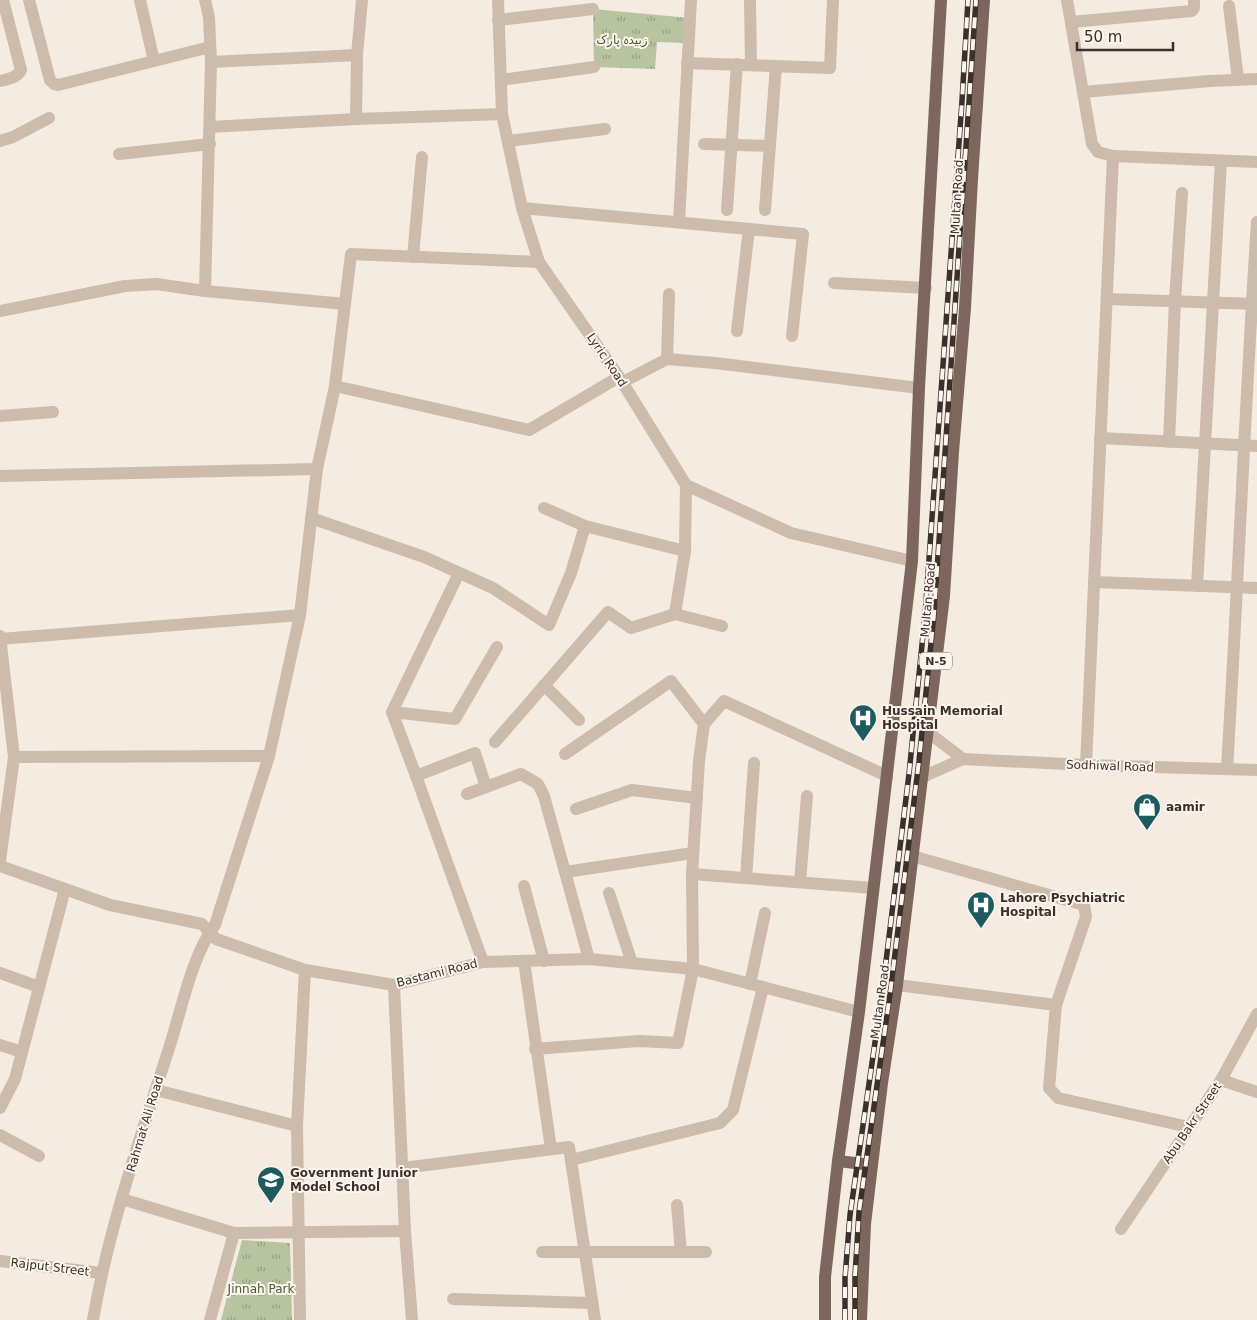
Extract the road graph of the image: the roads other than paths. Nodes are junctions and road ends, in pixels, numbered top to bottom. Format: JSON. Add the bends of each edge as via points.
{"nodes":[{"id":1,"x":4,"y":0,"type":"edge"},
{"id":2,"x":29,"y":0,"type":"edge"},
{"id":3,"x":140,"y":0,"type":"edge"},
{"id":4,"x":205,"y":0,"type":"edge"},
{"id":5,"x":362,"y":0,"type":"edge"},
{"id":6,"x":498,"y":0,"type":"edge"},
{"id":7,"x":691,"y":0,"type":"edge"},
{"id":8,"x":750,"y":0,"type":"edge"},
{"id":9,"x":833,"y":0,"type":"edge"},
{"id":10,"x":942,"y":0,"type":"edge"},
{"id":11,"x":984,"y":0,"type":"edge"},
{"id":12,"x":1067,"y":0,"type":"edge"},
{"id":13,"x":1194,"y":0,"type":"edge"},
{"id":14,"x":1229,"y":6,"type":"dead end"},
{"id":15,"x":593,"y":9,"type":"dead end"},
{"id":16,"x":498,"y":20,"type":"junction"},
{"id":17,"x":1071,"y":22,"type":"junction"},
{"id":18,"x":210,"y":47,"type":"junction"},
{"id":19,"x":357,"y":55,"type":"junction"},
{"id":20,"x":154,"y":62,"type":"junction"},
{"id":21,"x":211,"y":62,"type":"junction"},
{"id":22,"x":687,"y":63,"type":"junction"},
{"id":23,"x":737,"y":64,"type":"junction"},
{"id":24,"x":751,"y":65,"type":"junction"},
{"id":25,"x":776,"y":66,"type":"junction"},
{"id":26,"x":594,"y":67,"type":"dead end"},
{"id":27,"x":1238,"y":79,"type":"junction"},
{"id":28,"x":1257,"y":79,"type":"edge"},
{"id":29,"x":501,"y":80,"type":"junction"},
{"id":30,"x":0,"y":81,"type":"edge"},
{"id":31,"x":1083,"y":92,"type":"junction"},
{"id":32,"x":502,"y":114,"type":"junction"},
{"id":33,"x":49,"y":118,"type":"dead end"},
{"id":34,"x":356,"y":119,"type":"junction"},
{"id":35,"x":210,"y":127,"type":"junction"},
{"id":36,"x":604,"y":129,"type":"dead end"},
{"id":37,"x":0,"y":141,"type":"edge"},
{"id":38,"x":508,"y":141,"type":"junction"},
{"id":39,"x":210,"y":144,"type":"junction"},
{"id":40,"x":704,"y":144,"type":"dead end"},
{"id":41,"x":732,"y":145,"type":"junction"},
{"id":42,"x":770,"y":146,"type":"junction"},
{"id":43,"x":119,"y":154,"type":"dead end"},
{"id":44,"x":1113,"y":156,"type":"junction"},
{"id":45,"x":422,"y":157,"type":"dead end"},
{"id":46,"x":1221,"y":161,"type":"junction"},
{"id":47,"x":1257,"y":162,"type":"edge"},
{"id":48,"x":1182,"y":193,"type":"dead end"},
{"id":49,"x":522,"y":208,"type":"junction"},
{"id":50,"x":727,"y":210,"type":"dead end"},
{"id":51,"x":765,"y":210,"type":"dead end"},
{"id":52,"x":679,"y":222,"type":"junction"},
{"id":53,"x":1257,"y":222,"type":"edge"},
{"id":54,"x":749,"y":229,"type":"junction"},
{"id":55,"x":413,"y":257,"type":"junction"},
{"id":56,"x":539,"y":262,"type":"junction"},
{"id":57,"x":834,"y":282,"type":"dead end"},
{"id":58,"x":926,"y":288,"type":"junction"},
{"id":59,"x":205,"y":291,"type":"junction"},
{"id":60,"x":669,"y":294,"type":"dead end"},
{"id":61,"x":1107,"y":299,"type":"junction"},
{"id":62,"x":1175,"y":300,"type":"junction"},
{"id":63,"x":1212,"y":302,"type":"junction"},
{"id":64,"x":345,"y":304,"type":"junction"},
{"id":65,"x":1254,"y":304,"type":"edge"},
{"id":66,"x":0,"y":311,"type":"edge"},
{"id":67,"x":737,"y":331,"type":"dead end"},
{"id":68,"x":792,"y":336,"type":"dead end"},
{"id":69,"x":667,"y":359,"type":"junction"},
{"id":70,"x":621,"y":380,"type":"junction"},
{"id":71,"x":335,"y":386,"type":"junction"},
{"id":72,"x":920,"y":388,"type":"junction"},
{"id":73,"x":53,"y":412,"type":"dead end"},
{"id":74,"x":0,"y":416,"type":"edge"},
{"id":75,"x":1100,"y":438,"type":"junction"},
{"id":76,"x":1169,"y":442,"type":"junction"},
{"id":77,"x":1204,"y":444,"type":"junction"},
{"id":78,"x":1244,"y":446,"type":"junction"},
{"id":79,"x":1257,"y":446,"type":"edge"},
{"id":80,"x":317,"y":469,"type":"junction"},
{"id":81,"x":0,"y":476,"type":"edge"},
{"id":82,"x":686,"y":485,"type":"junction"},
{"id":83,"x":544,"y":508,"type":"dead end"},
{"id":84,"x":311,"y":518,"type":"junction"},
{"id":85,"x":585,"y":526,"type":"junction"},
{"id":86,"x":686,"y":551,"type":"junction"},
{"id":87,"x":912,"y":561,"type":"junction"},
{"id":88,"x":459,"y":572,"type":"junction"},
{"id":89,"x":1094,"y":582,"type":"junction"},
{"id":90,"x":1197,"y":586,"type":"junction"},
{"id":91,"x":1238,"y":587,"type":"junction"},
{"id":92,"x":1257,"y":588,"type":"edge"},
{"id":93,"x":675,"y":614,"type":"junction"},
{"id":94,"x":300,"y":615,"type":"junction"},
{"id":95,"x":722,"y":626,"type":"dead end"},
{"id":96,"x":0,"y":636,"type":"edge"},
{"id":97,"x":0,"y":639,"type":"edge"},
{"id":98,"x":497,"y":647,"type":"dead end"},
{"id":99,"x":544,"y":685,"type":"junction"},
{"id":100,"x":392,"y":712,"type":"junction"},
{"id":101,"x":579,"y":720,"type":"dead end"},
{"id":102,"x":704,"y":724,"type":"junction"},
{"id":103,"x":928,"y":728,"type":"junction"},
{"id":104,"x":494,"y":742,"type":"dead end"},
{"id":105,"x":565,"y":754,"type":"dead end"},
{"id":106,"x":269,"y":756,"type":"junction"},
{"id":107,"x":14,"y":757,"type":"junction"},
{"id":108,"x":963,"y":760,"type":"junction"},
{"id":109,"x":754,"y":763,"type":"dead end"},
{"id":110,"x":1086,"y":765,"type":"junction"},
{"id":111,"x":1226,"y":769,"type":"junction"},
{"id":112,"x":1257,"y":770,"type":"edge"},
{"id":113,"x":416,"y":776,"type":"junction"},
{"id":114,"x":886,"y":776,"type":"junction"},
{"id":115,"x":921,"y":779,"type":"junction"},
{"id":116,"x":486,"y":787,"type":"junction"},
{"id":117,"x":467,"y":794,"type":"dead end"},
{"id":118,"x":806,"y":796,"type":"dead end"},
{"id":119,"x":697,"y":798,"type":"junction"},
{"id":120,"x":576,"y":809,"type":"dead end"},
{"id":121,"x":693,"y":853,"type":"junction"},
{"id":122,"x":912,"y":856,"type":"junction"},
{"id":123,"x":0,"y":861,"type":"edge"},
{"id":124,"x":0,"y":866,"type":"edge"},
{"id":125,"x":565,"y":872,"type":"junction"},
{"id":126,"x":692,"y":874,"type":"junction"},
{"id":127,"x":746,"y":878,"type":"junction"},
{"id":128,"x":800,"y":882,"type":"junction"},
{"id":129,"x":524,"y":886,"type":"dead end"},
{"id":130,"x":65,"y":888,"type":"junction"},
{"id":131,"x":873,"y":888,"type":"junction"},
{"id":132,"x":609,"y":893,"type":"dead end"},
{"id":133,"x":765,"y":913,"type":"dead end"},
{"id":134,"x":209,"y":932,"type":"junction"},
{"id":135,"x":589,"y":959,"type":"junction"},
{"id":136,"x":524,"y":961,"type":"junction"},
{"id":137,"x":544,"y":961,"type":"junction"},
{"id":138,"x":483,"y":962,"type":"junction"},
{"id":139,"x":632,"y":963,"type":"junction"},
{"id":140,"x":693,"y":969,"type":"junction"},
{"id":141,"x":305,"y":970,"type":"junction"},
{"id":142,"x":0,"y":973,"type":"edge"},
{"id":143,"x":750,"y":984,"type":"junction"},
{"id":144,"x":394,"y":985,"type":"junction"},
{"id":145,"x":897,"y":985,"type":"junction"},
{"id":146,"x":39,"y":987,"type":"junction"},
{"id":147,"x":763,"y":987,"type":"junction"},
{"id":148,"x":1056,"y":1005,"type":"junction"},
{"id":149,"x":859,"y":1012,"type":"junction"},
{"id":150,"x":1257,"y":1014,"type":"edge"},
{"id":151,"x":0,"y":1046,"type":"edge"},
{"id":152,"x":535,"y":1049,"type":"junction"},
{"id":153,"x":22,"y":1052,"type":"junction"},
{"id":154,"x":1221,"y":1080,"type":"junction"},
{"id":155,"x":156,"y":1090,"type":"junction"},
{"id":156,"x":1257,"y":1092,"type":"edge"},
{"id":157,"x":0,"y":1108,"type":"edge"},
{"id":158,"x":297,"y":1126,"type":"junction"},
{"id":159,"x":1189,"y":1127,"type":"junction"},
{"id":160,"x":0,"y":1135,"type":"edge"},
{"id":161,"x":551,"y":1149,"type":"junction"},
{"id":162,"x":39,"y":1156,"type":"dead end"},
{"id":163,"x":571,"y":1160,"type":"junction"},
{"id":164,"x":838,"y":1161,"type":"junction"},
{"id":165,"x":872,"y":1165,"type":"junction"},
{"id":166,"x":403,"y":1168,"type":"junction"},
{"id":167,"x":122,"y":1199,"type":"junction"},
{"id":168,"x":677,"y":1205,"type":"dead end"},
{"id":169,"x":1121,"y":1229,"type":"dead end"},
{"id":170,"x":405,"y":1231,"type":"junction"},
{"id":171,"x":298,"y":1232,"type":"junction"},
{"id":172,"x":234,"y":1233,"type":"junction"},
{"id":173,"x":584,"y":1251,"type":"junction"},
{"id":174,"x":542,"y":1252,"type":"dead end"},
{"id":175,"x":681,"y":1252,"type":"junction"},
{"id":176,"x":706,"y":1252,"type":"dead end"},
{"id":177,"x":0,"y":1261,"type":"edge"},
{"id":178,"x":101,"y":1273,"type":"junction"},
{"id":179,"x":454,"y":1299,"type":"dead end"},
{"id":180,"x":592,"y":1303,"type":"junction"},
{"id":181,"x":93,"y":1320,"type":"edge"},
{"id":182,"x":210,"y":1320,"type":"edge"},
{"id":183,"x":300,"y":1320,"type":"edge"},
{"id":184,"x":412,"y":1320,"type":"edge"},
{"id":185,"x":595,"y":1320,"type":"edge"},
{"id":186,"x":824,"y":1320,"type":"edge"},
{"id":187,"x":861,"y":1320,"type":"edge"}],
"edges":[{"from":1,"to":30,"type":"street","via":[[21,70],[19,74]]},
{"from":2,"to":20,"type":"street","via":[[50,80],[54,84]]},
{"from":3,"to":20,"type":"street"},
{"from":4,"to":18,"type":"street"},
{"from":5,"to":19,"type":"street"},
{"from":6,"to":16,"type":"street","name":"Lyric Road"},
{"from":7,"to":22,"type":"street"},
{"from":8,"to":24,"type":"street"},
{"from":9,"to":25,"type":"street","via":[[830,68]]},
{"from":10,"to":58,"type":"main road","name":"Multan Road"},
{"from":11,"to":103,"type":"main road","name":"Multan Road","number":"N-5","via":[[944,596]]},
{"from":12,"to":17,"type":"street"},
{"from":13,"to":17,"type":"street","via":[[1192,11]]},
{"from":14,"to":27,"type":"street"},
{"from":15,"to":16,"type":"street"},
{"from":16,"to":29,"type":"street","name":"Lyric Road"},
{"from":17,"to":31,"type":"street"},
{"from":18,"to":20,"type":"street"},
{"from":18,"to":21,"type":"street"},
{"from":19,"to":21,"type":"street"},
{"from":19,"to":34,"type":"street"},
{"from":21,"to":35,"type":"street"},
{"from":22,"to":23,"type":"street"},
{"from":22,"to":52,"type":"street"},
{"from":23,"to":24,"type":"street"},
{"from":23,"to":41,"type":"street"},
{"from":24,"to":25,"type":"street"},
{"from":25,"to":42,"type":"street"},
{"from":26,"to":29,"type":"street"},
{"from":27,"to":28,"type":"street"},
{"from":27,"to":31,"type":"street"},
{"from":29,"to":32,"type":"street","name":"Lyric Road"},
{"from":31,"to":44,"type":"street","via":[[1092,144],[1098,152]]},
{"from":32,"to":34,"type":"street"},
{"from":32,"to":38,"type":"street","name":"Lyric Road"},
{"from":33,"to":37,"type":"street"},
{"from":34,"to":35,"type":"street"},
{"from":35,"to":39,"type":"street"},
{"from":36,"to":38,"type":"street"},
{"from":38,"to":49,"type":"street","name":"Lyric Road"},
{"from":39,"to":43,"type":"street"},
{"from":39,"to":59,"type":"street"},
{"from":40,"to":41,"type":"street"},
{"from":41,"to":42,"type":"street"},
{"from":41,"to":50,"type":"street"},
{"from":42,"to":51,"type":"street"},
{"from":44,"to":46,"type":"street"},
{"from":44,"to":61,"type":"street"},
{"from":45,"to":55,"type":"street"},
{"from":46,"to":47,"type":"street"},
{"from":46,"to":63,"type":"street"},
{"from":48,"to":62,"type":"street"},
{"from":49,"to":52,"type":"street"},
{"from":49,"to":56,"type":"street","name":"Lyric Road"},
{"from":52,"to":54,"type":"street"},
{"from":53,"to":65,"type":"street"},
{"from":54,"to":67,"type":"street"},
{"from":54,"to":68,"type":"street","via":[[803,234]]},
{"from":55,"to":56,"type":"street"},
{"from":55,"to":64,"type":"street","name":"Rahmat Ali Road","via":[[351,254]]},
{"from":56,"to":70,"type":"street","name":"Lyric Road"},
{"from":57,"to":58,"type":"street"},
{"from":58,"to":72,"type":"main road","name":"Multan Road"},
{"from":59,"to":64,"type":"street"},
{"from":59,"to":66,"type":"street","via":[[156,284],[125,286]]},
{"from":60,"to":69,"type":"street"},
{"from":61,"to":62,"type":"street"},
{"from":61,"to":75,"type":"street"},
{"from":62,"to":63,"type":"street"},
{"from":62,"to":76,"type":"street"},
{"from":63,"to":65,"type":"street"},
{"from":63,"to":77,"type":"street"},
{"from":64,"to":71,"type":"street","name":"Rahmat Ali Road"},
{"from":65,"to":78,"type":"street"},
{"from":69,"to":70,"type":"street"},
{"from":69,"to":72,"type":"street"},
{"from":70,"to":71,"type":"street","via":[[529,430]]},
{"from":70,"to":82,"type":"street","name":"Lyric Road"},
{"from":71,"to":80,"type":"street","name":"Rahmat Ali Road"},
{"from":72,"to":87,"type":"main road","name":"Multan Road"},
{"from":73,"to":74,"type":"street"},
{"from":75,"to":76,"type":"street"},
{"from":75,"to":89,"type":"street"},
{"from":76,"to":77,"type":"street"},
{"from":77,"to":78,"type":"street"},
{"from":77,"to":90,"type":"street"},
{"from":78,"to":79,"type":"street"},
{"from":78,"to":91,"type":"street"},
{"from":80,"to":81,"type":"street"},
{"from":80,"to":84,"type":"street","name":"Rahmat Ali Road"},
{"from":82,"to":86,"type":"street"},
{"from":82,"to":87,"type":"street","via":[[791,534]]},
{"from":83,"to":85,"type":"street"},
{"from":84,"to":88,"type":"street"},
{"from":84,"to":94,"type":"street","name":"Rahmat Ali Road"},
{"from":85,"to":86,"type":"street"},
{"from":85,"to":88,"type":"street","via":[[571,573],[549,625],[493,588]]},
{"from":86,"to":93,"type":"street"},
{"from":87,"to":114,"type":"main road","name":"Multan Road"},
{"from":88,"to":100,"type":"street"},
{"from":89,"to":90,"type":"street"},
{"from":89,"to":110,"type":"street"},
{"from":90,"to":91,"type":"street"},
{"from":91,"to":92,"type":"street"},
{"from":91,"to":111,"type":"street"},
{"from":93,"to":95,"type":"street"},
{"from":93,"to":99,"type":"street","via":[[631,628],[608,612]]},
{"from":94,"to":97,"type":"street"},
{"from":94,"to":106,"type":"street","name":"Rahmat Ali Road"},
{"from":96,"to":97,"type":"street"},
{"from":97,"to":107,"type":"street"},
{"from":98,"to":100,"type":"street","via":[[455,719]]},
{"from":99,"to":101,"type":"street"},
{"from":99,"to":104,"type":"street"},
{"from":100,"to":113,"type":"street"},
{"from":102,"to":105,"type":"street","via":[[670,681]]},
{"from":102,"to":114,"type":"street","via":[[724,701]]},
{"from":102,"to":119,"type":"street"},
{"from":103,"to":108,"type":"street"},
{"from":103,"to":115,"type":"main road","name":"Multan Road","number":"N-5"},
{"from":106,"to":107,"type":"street"},
{"from":106,"to":134,"type":"street","name":"Rahmat Ali Road","via":[[215,925]]},
{"from":107,"to":123,"type":"street"},
{"from":108,"to":110,"type":"street","name":"Sodhiwal Road"},
{"from":108,"to":115,"type":"street","name":"Sodhiwal Road"},
{"from":109,"to":127,"type":"street"},
{"from":110,"to":111,"type":"street","name":"Sodhiwal Road"},
{"from":111,"to":112,"type":"street","name":"Sodhiwal Road"},
{"from":113,"to":116,"type":"street","via":[[474,752]]},
{"from":113,"to":138,"type":"street"},
{"from":114,"to":131,"type":"main road","name":"Multan Road"},
{"from":115,"to":122,"type":"main road","name":"Multan Road","number":"N-5"},
{"from":116,"to":117,"type":"street"},
{"from":116,"to":125,"type":"street","via":[[521,774],[538,784]]},
{"from":118,"to":128,"type":"street"},
{"from":119,"to":120,"type":"street","via":[[632,790]]},
{"from":119,"to":121,"type":"street"},
{"from":121,"to":125,"type":"street"},
{"from":121,"to":126,"type":"street"},
{"from":122,"to":145,"type":"main road","name":"Multan Road","number":"N-5"},
{"from":122,"to":148,"type":"street","via":[[1084,904],[1086,917]]},
{"from":124,"to":130,"type":"street","name":"Bastami Road"},
{"from":125,"to":135,"type":"street"},
{"from":126,"to":127,"type":"street"},
{"from":126,"to":140,"type":"street"},
{"from":127,"to":128,"type":"street"},
{"from":128,"to":131,"type":"street"},
{"from":129,"to":137,"type":"street"},
{"from":130,"to":134,"type":"street","name":"Bastami Road","via":[[110,905],[202,924]]},
{"from":130,"to":146,"type":"street"},
{"from":131,"to":149,"type":"main road","name":"Multan Road"},
{"from":132,"to":139,"type":"street"},
{"from":133,"to":143,"type":"street"},
{"from":134,"to":141,"type":"street","name":"Bastami Road","via":[[216,939]]},
{"from":134,"to":155,"type":"street","name":"Rahmat Ali Road","via":[[201,946]]},
{"from":135,"to":137,"type":"street","name":"Bastami Road"},
{"from":135,"to":139,"type":"street","name":"Bastami Road"},
{"from":136,"to":137,"type":"street","name":"Bastami Road"},
{"from":136,"to":138,"type":"street","name":"Bastami Road"},
{"from":136,"to":152,"type":"street"},
{"from":138,"to":144,"type":"street","name":"Bastami Road"},
{"from":139,"to":140,"type":"street","name":"Bastami Road"},
{"from":140,"to":143,"type":"street","name":"Bastami Road"},
{"from":140,"to":152,"type":"street","via":[[678,1043],[639,1041]]},
{"from":141,"to":144,"type":"street","name":"Bastami Road"},
{"from":141,"to":158,"type":"street"},
{"from":142,"to":146,"type":"street"},
{"from":143,"to":147,"type":"street","name":"Bastami Road"},
{"from":144,"to":166,"type":"street"},
{"from":145,"to":148,"type":"street"},
{"from":145,"to":165,"type":"main road","name":"Multan Road","number":"N-5"},
{"from":146,"to":153,"type":"street"},
{"from":147,"to":149,"type":"street","name":"Bastami Road"},
{"from":147,"to":163,"type":"street","via":[[733,1110],[720,1124]]},
{"from":148,"to":159,"type":"street","via":[[1049,1088],[1058,1098]]},
{"from":149,"to":164,"type":"main road","name":"Multan Road"},
{"from":150,"to":154,"type":"street","name":"Abu Bakr Street"},
{"from":151,"to":153,"type":"street"},
{"from":152,"to":161,"type":"street"},
{"from":153,"to":157,"type":"street","via":[[15,1079]]},
{"from":154,"to":156,"type":"street"},
{"from":154,"to":159,"type":"street","name":"Abu Bakr Street"},
{"from":155,"to":158,"type":"street"},
{"from":155,"to":167,"type":"street","name":"Rahmat Ali Road"},
{"from":158,"to":171,"type":"street"},
{"from":159,"to":169,"type":"street","name":"Abu Bakr Street"},
{"from":160,"to":162,"type":"street"},
{"from":161,"to":163,"type":"street","via":[[569,1147]]},
{"from":161,"to":166,"type":"street"},
{"from":163,"to":173,"type":"street"},
{"from":164,"to":165,"type":"main road"},
{"from":164,"to":186,"type":"main road","name":"Multan Road","via":[[825,1277]]},
{"from":165,"to":187,"type":"main road","name":"Multan Road","number":"N-5","via":[[865,1224]]},
{"from":166,"to":170,"type":"street"},
{"from":167,"to":172,"type":"street"},
{"from":167,"to":178,"type":"street","name":"Rahmat Ali Road"},
{"from":168,"to":175,"type":"street"},
{"from":170,"to":171,"type":"street"},
{"from":170,"to":184,"type":"street"},
{"from":171,"to":172,"type":"street"},
{"from":171,"to":183,"type":"street"},
{"from":172,"to":182,"type":"street"},
{"from":173,"to":174,"type":"street"},
{"from":173,"to":175,"type":"street"},
{"from":173,"to":180,"type":"street"},
{"from":175,"to":176,"type":"street"},
{"from":177,"to":178,"type":"street","name":"Rajput Street"},
{"from":178,"to":181,"type":"street","name":"Rahmat Ali Road"},
{"from":179,"to":180,"type":"street"},
{"from":180,"to":185,"type":"street"}]}
